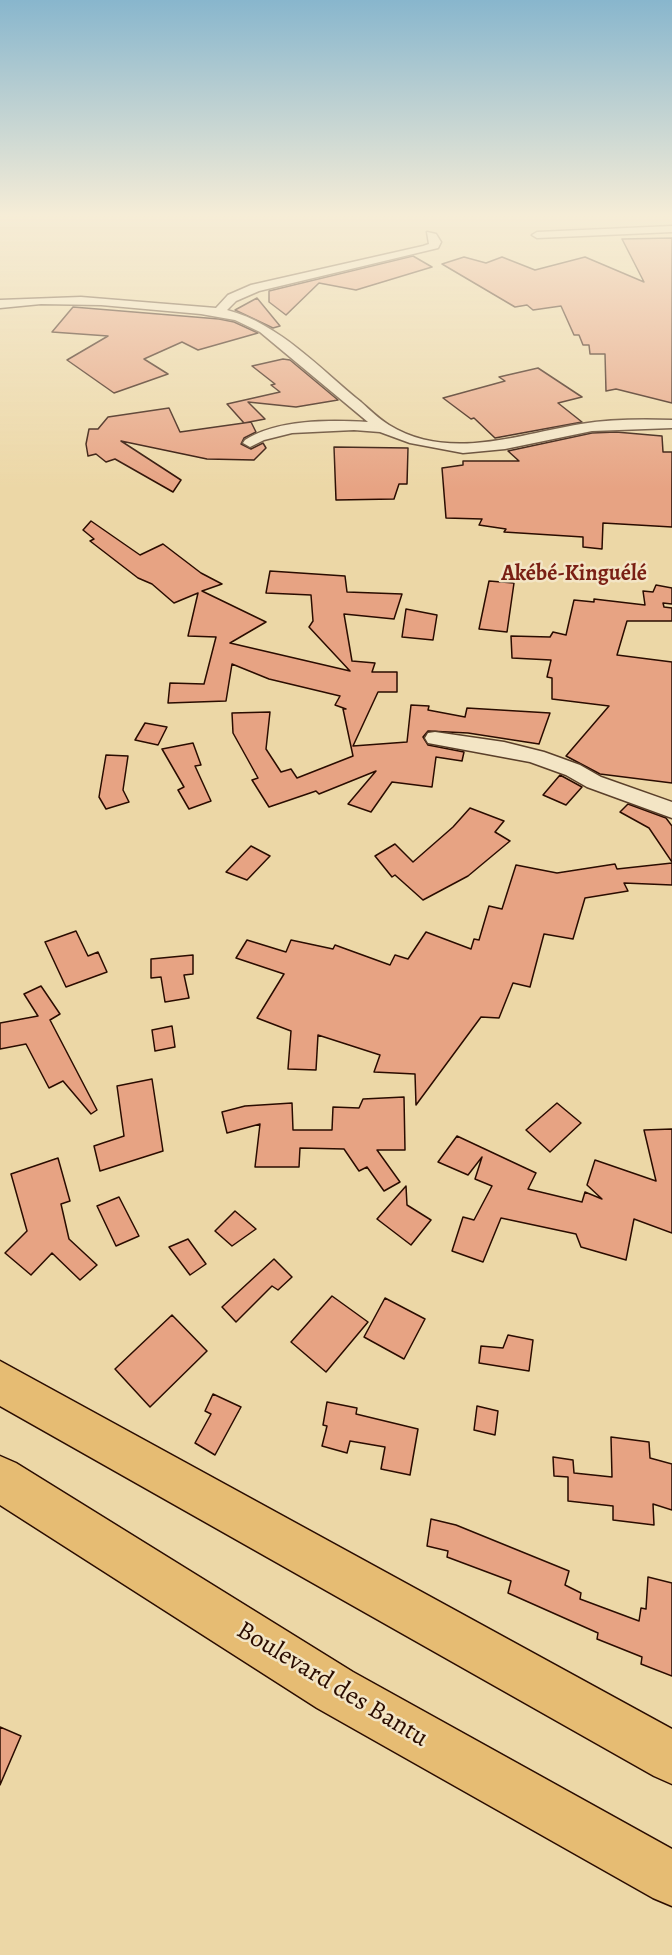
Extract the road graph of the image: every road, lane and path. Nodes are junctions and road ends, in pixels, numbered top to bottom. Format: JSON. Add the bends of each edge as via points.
{"nodes":[{"id":1,"x":169,"y":306,"type":"edge"},
{"id":2,"x":224,"y":306,"type":"edge"},
{"id":3,"x":220,"y":310,"type":"junction"},
{"id":4,"x":672,"y":424,"type":"edge"},
{"id":5,"x":385,"y":429,"type":"junction"},
{"id":6,"x":249,"y":443,"type":"dead end"},
{"id":7,"x":435,"y":738,"type":"dead end"},
{"id":8,"x":672,"y":811,"type":"edge"},
{"id":9,"x":0,"y":1382,"type":"edge"},
{"id":10,"x":0,"y":1479,"type":"edge"},
{"id":11,"x":672,"y":1758,"type":"edge"},
{"id":12,"x":672,"y":1879,"type":"edge"}],
"edges":[{"from":1,"to":3,"type":"street"},
{"from":2,"to":3,"type":"street"},
{"from":3,"to":5,"type":"street","via":[[264,329]]},
{"from":4,"to":5,"type":"street","via":[[591,427],[474,450],[426,444]]},
{"from":5,"to":6,"type":"street","via":[[362,424],[336,425],[264,435]]},
{"from":7,"to":8,"type":"street","via":[[533,756]]},
{"from":9,"to":11,"type":"highway"},
{"from":10,"to":12,"type":"highway","name":"Boulevard des Bantu","via":[[335,1690]]}]}
